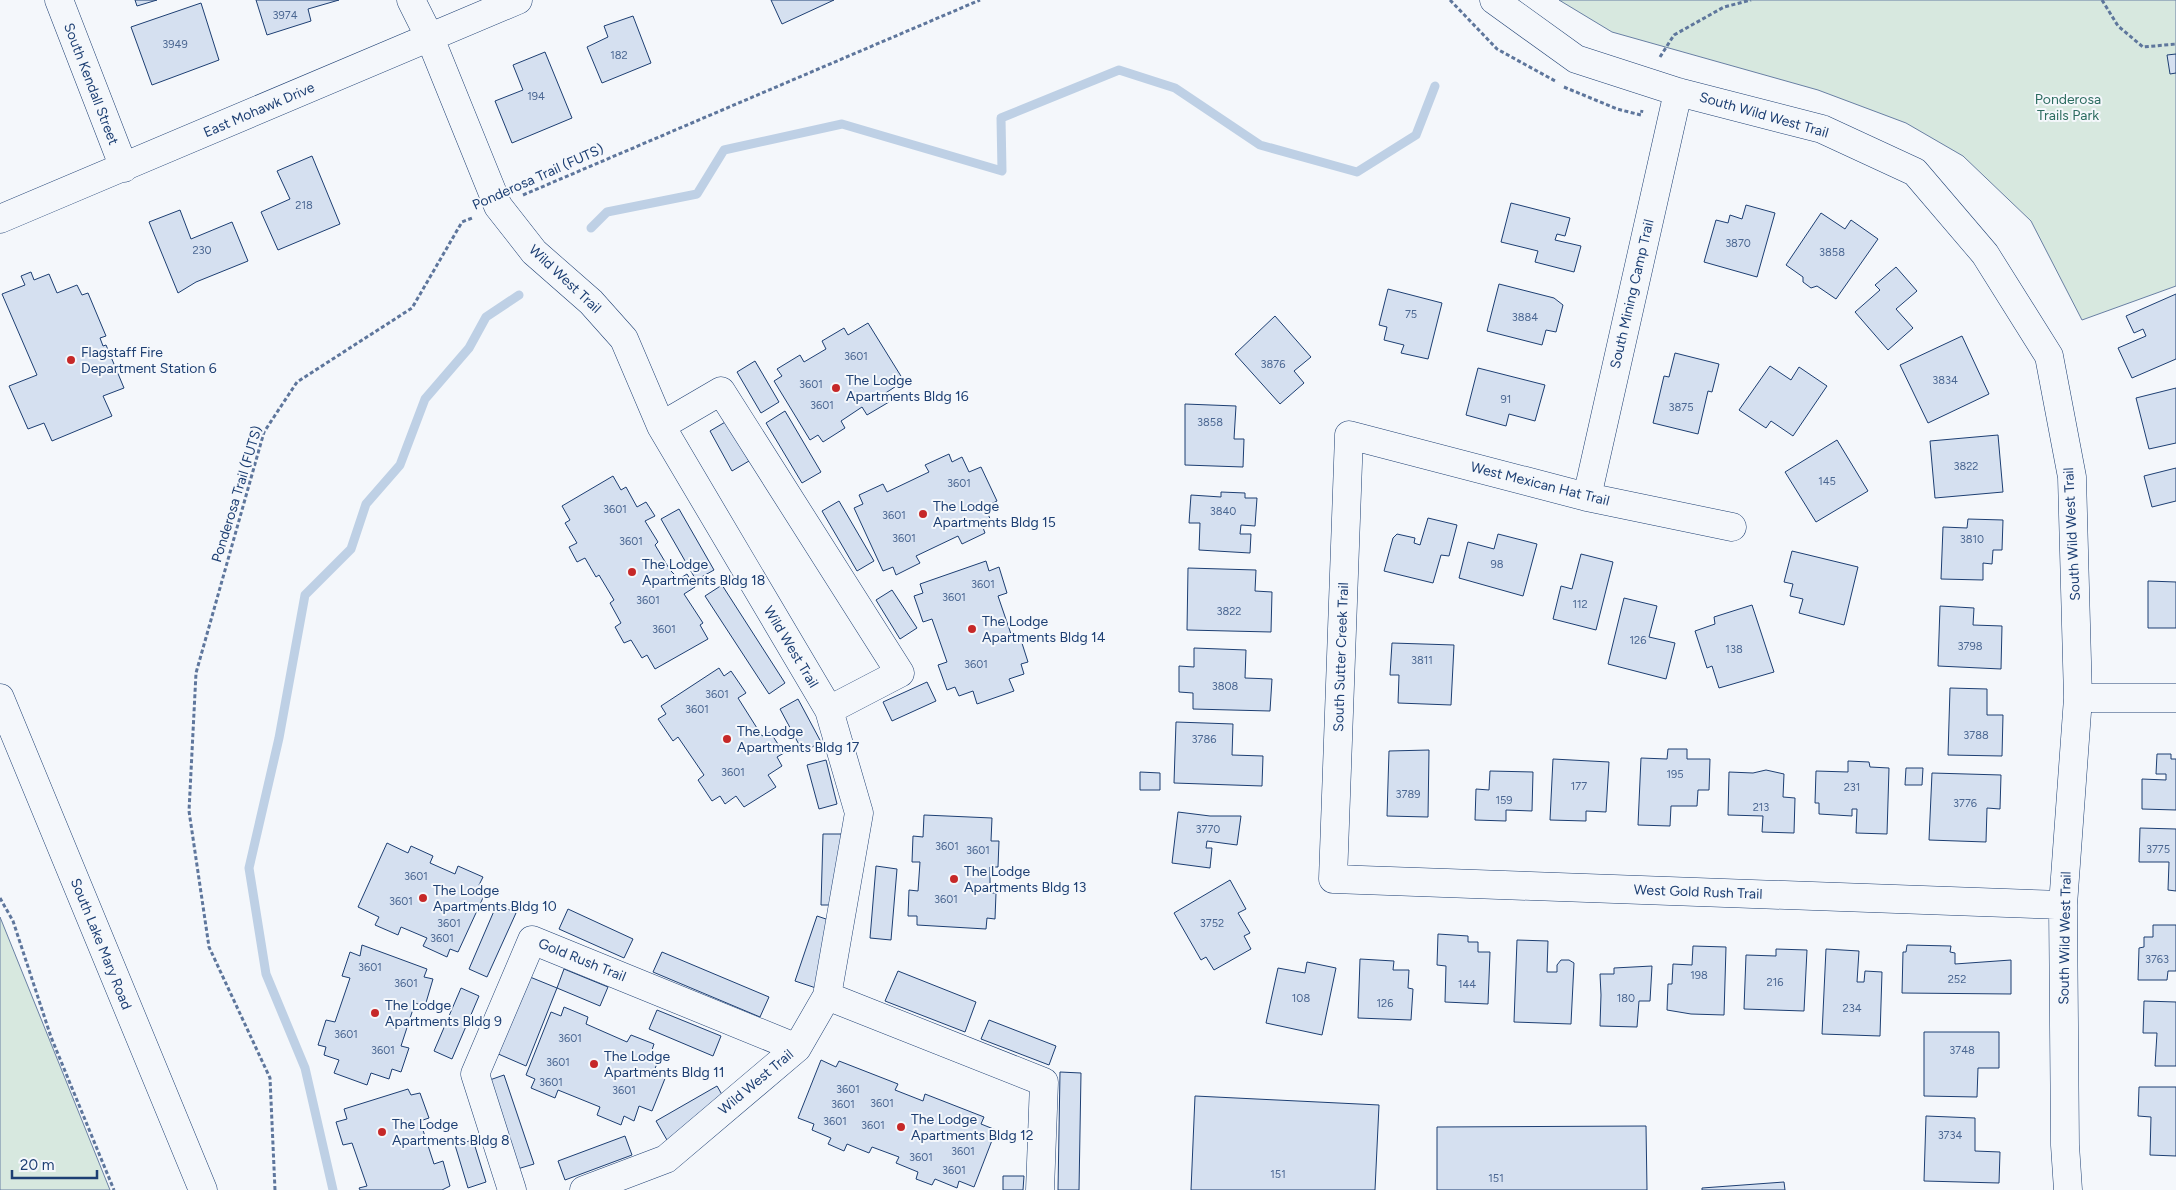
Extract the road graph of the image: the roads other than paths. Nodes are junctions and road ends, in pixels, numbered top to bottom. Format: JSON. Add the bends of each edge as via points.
{"nodes":[{"id":1,"x":59,"y":0,"type":"edge"},
{"id":2,"x":411,"y":0,"type":"edge"},
{"id":3,"x":518,"y":0,"type":"edge"},
{"id":4,"x":1494,"y":0,"type":"edge"},
{"id":5,"x":430,"y":38,"type":"junction"},
{"id":6,"x":1678,"y":92,"type":"junction"},
{"id":7,"x":124,"y":168,"type":"junction"},
{"id":8,"x":0,"y":219,"type":"edge"},
{"id":9,"x":661,"y":426,"type":"junction"},
{"id":10,"x":1349,"y":435,"type":"joint"},
{"id":11,"x":1587,"y":497,"type":"junction"},
{"id":12,"x":1732,"y":527,"type":"dead end"},
{"id":13,"x":0,"y":698,"type":"edge"},
{"id":14,"x":2078,"y":698,"type":"junction"},
{"id":15,"x":2176,"y":698,"type":"edge"},
{"id":16,"x":828,"y":710,"type":"junction"},
{"id":17,"x":1333,"y":879,"type":"joint"},
{"id":18,"x":2063,"y":905,"type":"junction"},
{"id":19,"x":827,"y":996,"type":"junction"},
{"id":20,"x":797,"y":1048,"type":"junction"},
{"id":21,"x":594,"y":1188,"type":"edge"},
{"id":22,"x":203,"y":1190,"type":"edge"},
{"id":23,"x":512,"y":1190,"type":"edge"},
{"id":24,"x":1040,"y":1190,"type":"edge"},
{"id":25,"x":2068,"y":1190,"type":"edge"}],
"edges":[{"from":1,"to":7,"type":"street","name":"South Kendall Street"},
{"from":2,"to":5,"type":"street","name":"Wild West Trail"},
{"from":3,"to":5,"type":"street","name":"East Mohawk Drive"},
{"from":4,"to":6,"type":"street","name":"South Wild West Trail","via":[[1576,59]]},
{"from":5,"to":7,"type":"street","name":"East Mohawk Drive"},
{"from":5,"to":9,"type":"street","name":"Wild West Trail","via":[[498,206],[534,252],[591,302],[624,339]]},
{"from":6,"to":11,"type":"street","name":"South Mining Camp Trail"},
{"from":6,"to":14,"type":"street","name":"South Wild West Trail","via":[[1822,130],[1915,172],[1986,254],[2049,356],[2072,477]]},
{"from":7,"to":8,"type":"street","name":"East Mohawk Drive"},
{"from":9,"to":16,"type":"street","name":"Wild West Trail"},
{"from":9,"to":16,"type":"street","via":[[721,391],[900,673]]},
{"from":10,"to":11,"type":"street","name":"West Mexican Hat Trail"},
{"from":10,"to":17,"type":"street","name":"South Sutter Creek Trail"},
{"from":11,"to":12,"type":"street","name":"West Mexican Hat Trail"},
{"from":13,"to":22,"type":"street","name":"South Lake Mary Road"},
{"from":14,"to":15,"type":"street"},
{"from":14,"to":18,"type":"street","name":"South Wild West Trail"},
{"from":16,"to":19,"type":"street","name":"Wild West Trail","via":[[859,813]]},
{"from":17,"to":18,"type":"street","name":"West Gold Rush Trail"},
{"from":18,"to":25,"type":"street","name":"South Wild West Trail"},
{"from":19,"to":20,"type":"street","name":"Wild West Trail"},
{"from":19,"to":24,"type":"street","via":[[1044,1082]]},
{"from":20,"to":21,"type":"street","name":"Wild West Trail","via":[[666,1159]]},
{"from":20,"to":23,"type":"street","name":"Gold Rush Trail","via":[[532,940],[475,1074]]}]}
